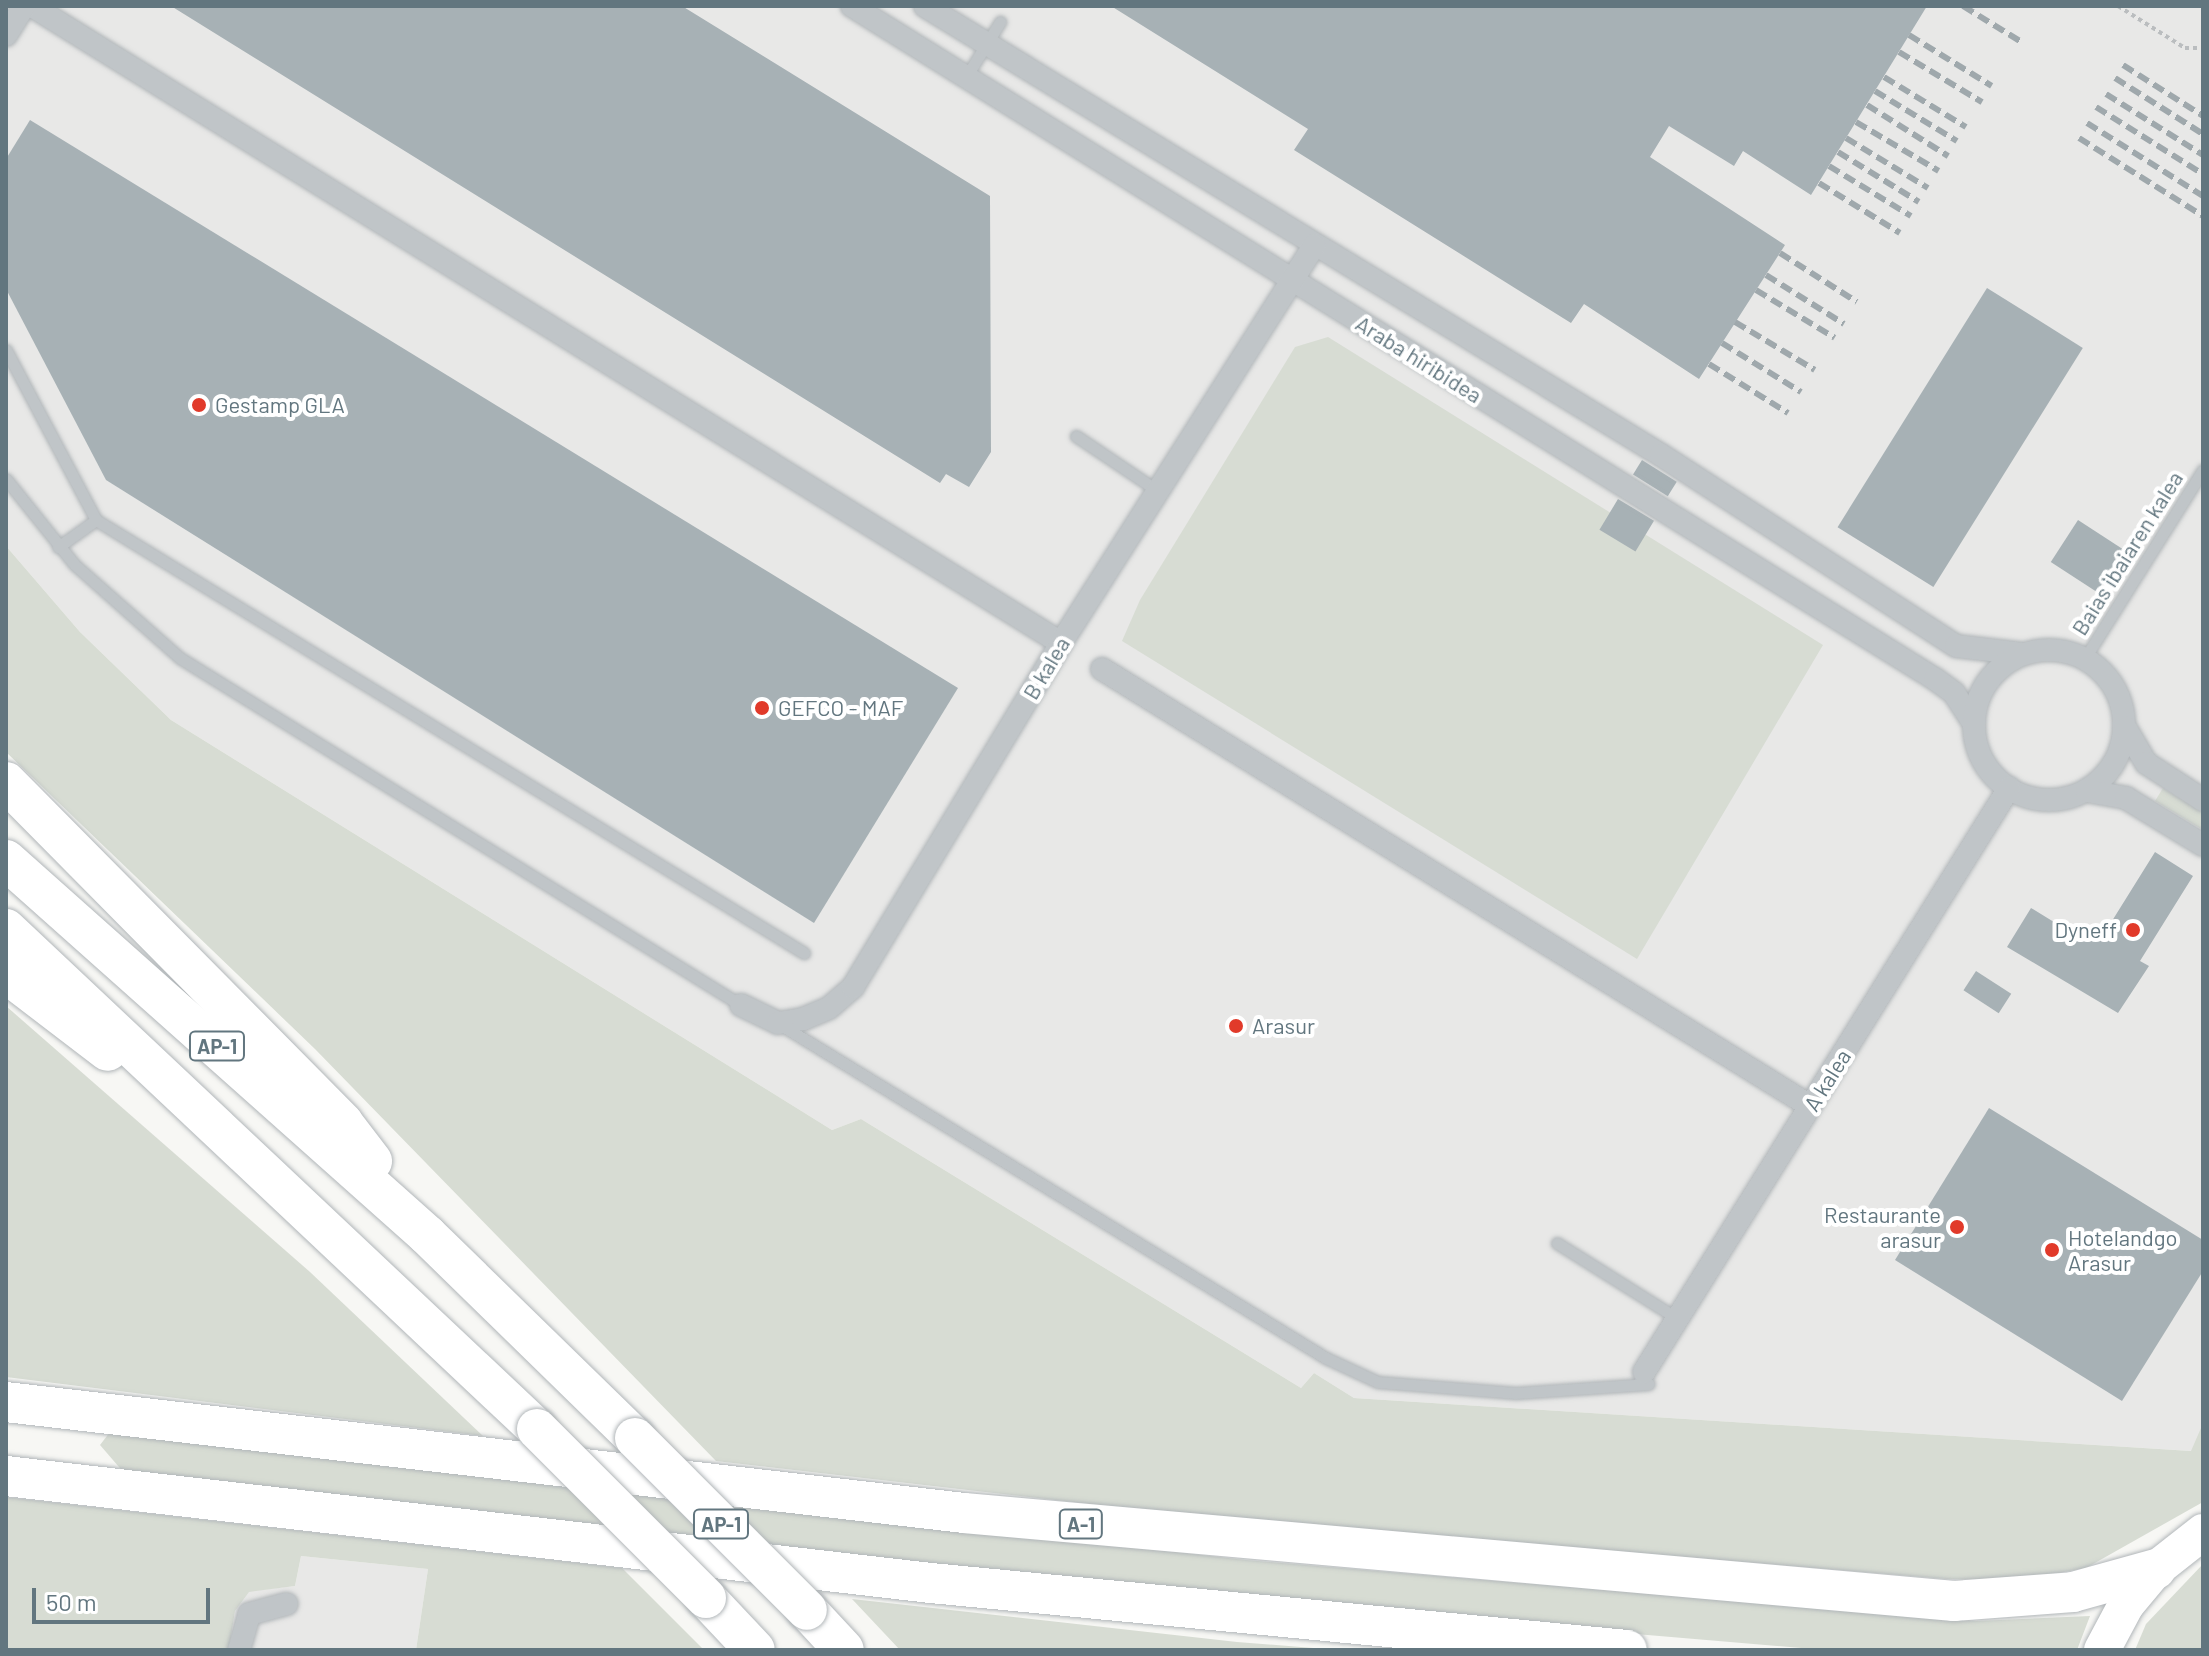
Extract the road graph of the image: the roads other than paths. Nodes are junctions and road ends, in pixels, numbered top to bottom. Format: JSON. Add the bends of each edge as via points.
{"nodes":[{"id":1,"x":24,"y":6,"type":"edge"},
{"id":2,"x":32,"y":6,"type":"edge"},
{"id":3,"x":852,"y":6,"type":"edge"},
{"id":4,"x":925,"y":6,"type":"edge"},
{"id":5,"x":1000,"y":22,"type":"dead end"},
{"id":6,"x":6,"y":35,"type":"edge"},
{"id":7,"x":986,"y":44,"type":"junction"},
{"id":8,"x":966,"y":77,"type":"junction"},
{"id":9,"x":1314,"y":246,"type":"junction"},
{"id":10,"x":1293,"y":280,"type":"junction"},
{"id":11,"x":6,"y":350,"type":"edge"},
{"id":12,"x":1076,"y":436,"type":"dead end"},
{"id":13,"x":2203,"y":470,"type":"edge"},
{"id":14,"x":6,"y":479,"type":"edge"},
{"id":15,"x":1158,"y":491,"type":"junction"},
{"id":16,"x":96,"y":520,"type":"junction"},
{"id":17,"x":58,"y":547,"type":"junction"},
{"id":18,"x":1061,"y":643,"type":"junction"},
{"id":19,"x":2023,"y":654,"type":"junction"},
{"id":20,"x":2085,"y":658,"type":"junction"},
{"id":21,"x":1102,"y":669,"type":"dead end"},
{"id":22,"x":1974,"y":724,"type":"junction"},
{"id":23,"x":2125,"y":727,"type":"junction"},
{"id":24,"x":6,"y":782,"type":"edge"},
{"id":25,"x":2009,"y":788,"type":"junction"},
{"id":26,"x":2087,"y":791,"type":"junction"},
{"id":27,"x":2203,"y":800,"type":"edge"},
{"id":28,"x":2203,"y":845,"type":"edge"},
{"id":29,"x":6,"y":860,"type":"edge"},
{"id":30,"x":6,"y":929,"type":"edge"},
{"id":31,"x":804,"y":953,"type":"dead end"},
{"id":32,"x":6,"y":973,"type":"edge"},
{"id":33,"x":741,"y":1005,"type":"joint"},
{"id":34,"x":778,"y":1023,"type":"junction"},
{"id":35,"x":193,"y":1104,"type":"junction"},
{"id":36,"x":1810,"y":1106,"type":"junction"},
{"id":37,"x":427,"y":1235,"type":"junction"},
{"id":38,"x":1557,"y":1243,"type":"dead end"},
{"id":39,"x":1678,"y":1319,"type":"junction"},
{"id":40,"x":1646,"y":1378,"type":"joint"},
{"id":41,"x":6,"y":1402,"type":"edge"},
{"id":42,"x":6,"y":1476,"type":"edge"},
{"id":43,"x":2203,"y":1532,"type":"edge"},
{"id":44,"x":2156,"y":1569,"type":"junction"},
{"id":45,"x":287,"y":1604,"type":"dead end"},
{"id":46,"x":239,"y":1650,"type":"edge"},
{"id":47,"x":755,"y":1650,"type":"edge"},
{"id":48,"x":844,"y":1650,"type":"edge"},
{"id":49,"x":1627,"y":1650,"type":"edge"},
{"id":50,"x":2102,"y":1650,"type":"edge"}],
"edges":[{"from":1,"to":6,"type":"street"},
{"from":2,"to":18,"type":"street"},
{"from":3,"to":8,"type":"street","name":"Araba hiribidea"},
{"from":4,"to":7,"type":"street","name":"Araba hiribidea"},
{"from":5,"to":7,"type":"lane"},
{"from":7,"to":8,"type":"lane"},
{"from":7,"to":9,"type":"street","name":"Araba hiribidea"},
{"from":8,"to":10,"type":"street","name":"Araba hiribidea"},
{"from":9,"to":10,"type":"street","name":"B kalea"},
{"from":9,"to":19,"type":"street","name":"Araba hiribidea","via":[[1661,455],[1956,646]]},
{"from":10,"to":15,"type":"street","name":"B kalea"},
{"from":10,"to":22,"type":"street","name":"Araba hiribidea","via":[[1935,679],[1954,693]]},
{"from":11,"to":16,"type":"lane"},
{"from":12,"to":15,"type":"lane"},
{"from":13,"to":20,"type":"lane","name":"Baias ibaiaren kalea"},
{"from":14,"to":17,"type":"lane"},
{"from":15,"to":18,"type":"street","name":"B kalea"},
{"from":16,"to":17,"type":"lane"},
{"from":16,"to":31,"type":"lane"},
{"from":17,"to":33,"type":"lane","via":[[180,658]]},
{"from":18,"to":34,"type":"street","name":"B kalea","via":[[853,987],[829,1008]]},
{"from":19,"to":20,"type":"street","via":[[2063,651]]},
{"from":19,"to":22,"type":"street","via":[[1988,681]]},
{"from":20,"to":23,"type":"street","via":[[2115,688]]},
{"from":21,"to":36,"type":"street"},
{"from":22,"to":25,"type":"street","via":[[1977,749]]},
{"from":23,"to":26,"type":"street","via":[[2120,752]]},
{"from":23,"to":27,"type":"street","via":[[2146,763]]},
{"from":24,"to":37,"type":"highway","via":[[343,1123]]},
{"from":25,"to":26,"type":"street","via":[[2047,801]]},
{"from":25,"to":36,"type":"street","name":"A kalea"},
{"from":26,"to":28,"type":"street","via":[[2126,798]]},
{"from":29,"to":37,"type":"highway","number":"AP-1"},
{"from":30,"to":35,"type":"highway","number":"AP-1"},
{"from":32,"to":35,"type":"highway","via":[[90,1040]]},
{"from":33,"to":34,"type":"street"},
{"from":34,"to":40,"type":"lane","via":[[1326,1358],[1378,1382],[1516,1393]]},
{"from":35,"to":47,"type":"highway","number":"AP-1","bridge":true,"via":[[537,1429]]},
{"from":36,"to":39,"type":"street","name":"A kalea"},
{"from":37,"to":48,"type":"highway","number":"AP-1","bridge":true},
{"from":38,"to":39,"type":"lane"},
{"from":39,"to":40,"type":"street","name":"A kalea"},
{"from":41,"to":44,"type":"highway","number":"A-1","via":[[964,1513],[1908,1597],[2011,1600],[2073,1592]]},
{"from":42,"to":49,"type":"highway","via":[[931,1583]]},
{"from":43,"to":44,"type":"highway"},
{"from":44,"to":50,"type":"highway","via":[[2126,1605]]},
{"from":45,"to":46,"type":"street","via":[[249,1614]]}]}
